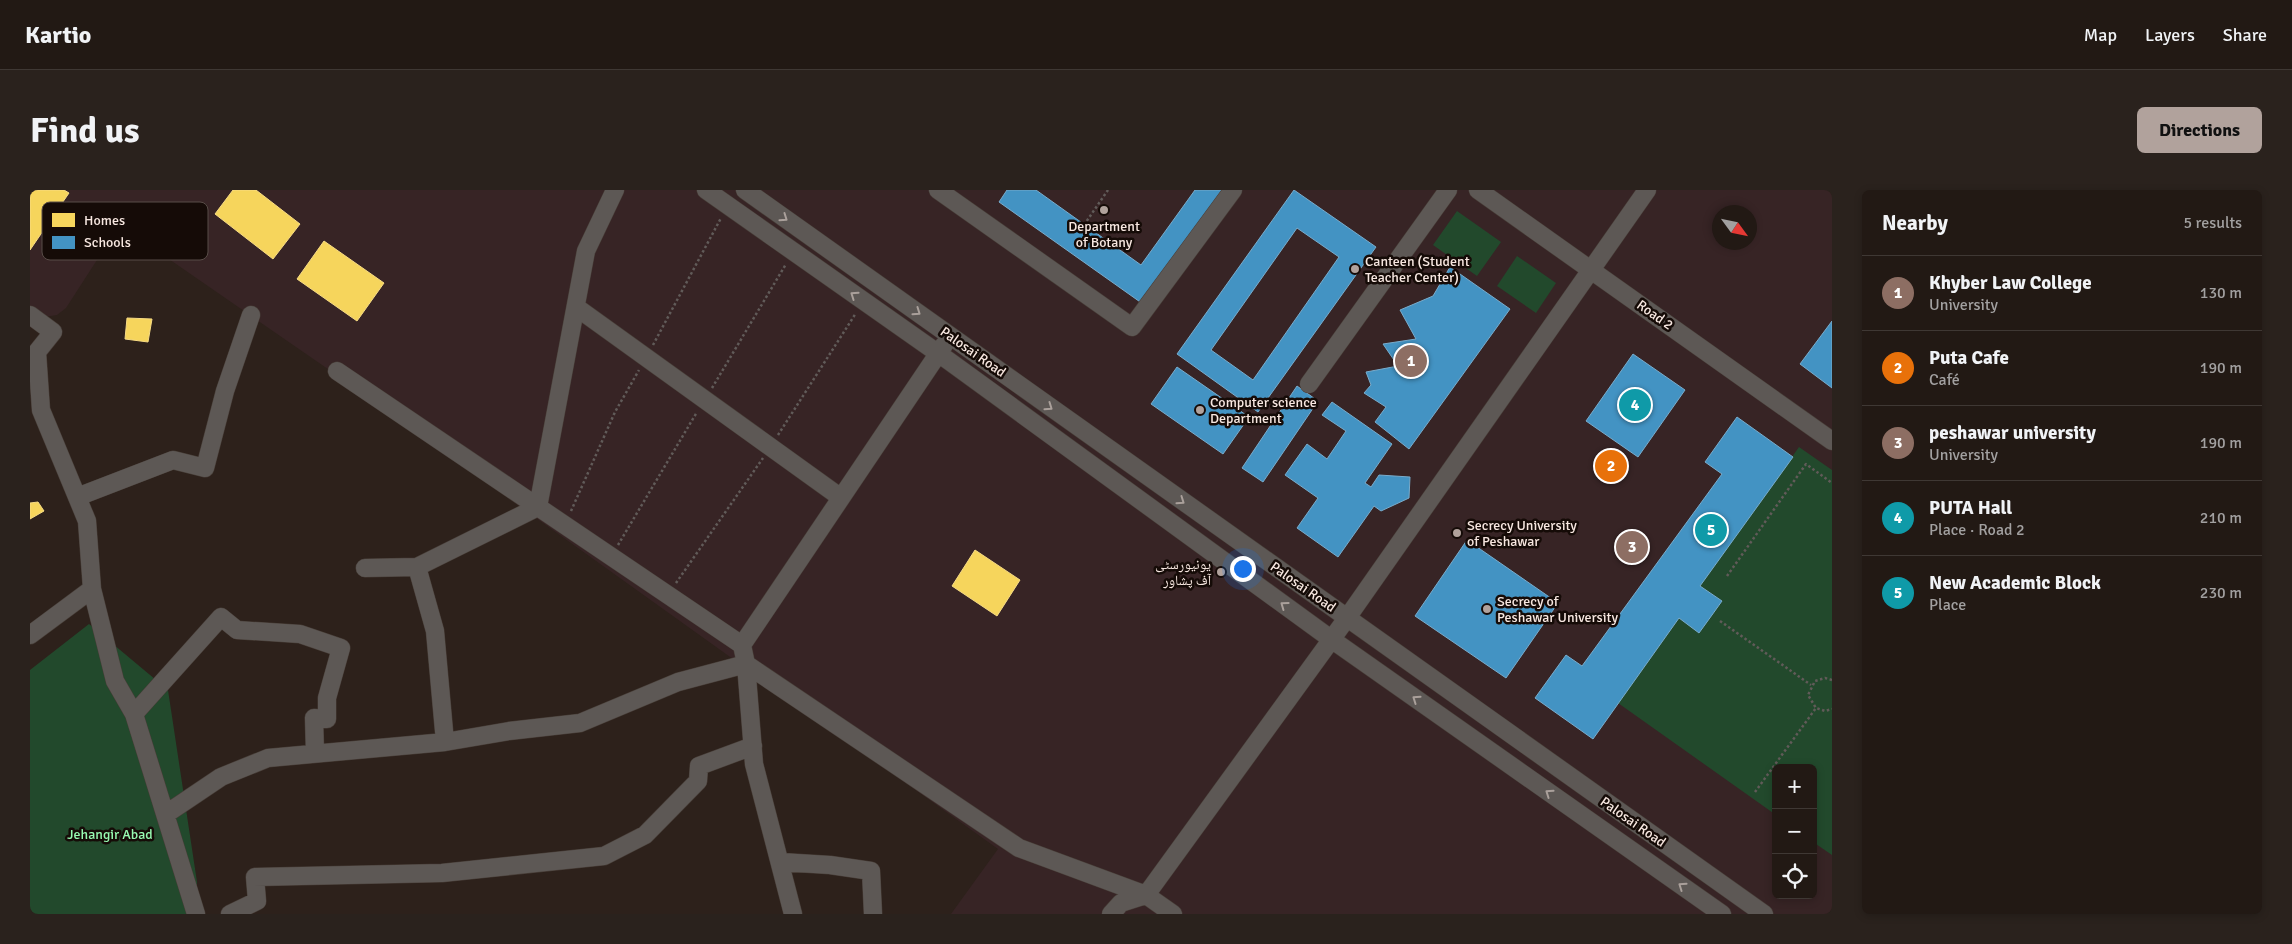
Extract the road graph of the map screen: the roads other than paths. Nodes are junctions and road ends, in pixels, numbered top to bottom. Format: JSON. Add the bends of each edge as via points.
{"nodes":[{"id":1,"x":615,"y":190,"type":"edge"},
{"id":2,"x":706,"y":190,"type":"edge"},
{"id":3,"x":744,"y":190,"type":"edge"},
{"id":4,"x":938,"y":190,"type":"edge"},
{"id":5,"x":1233,"y":190,"type":"edge"},
{"id":6,"x":1448,"y":190,"type":"edge"},
{"id":7,"x":1478,"y":190,"type":"edge"},
{"id":8,"x":1647,"y":190,"type":"edge"},
{"id":9,"x":1591,"y":270,"type":"junction"},
{"id":10,"x":576,"y":308,"type":"junction"},
{"id":11,"x":30,"y":315,"type":"edge"},
{"id":12,"x":252,"y":315,"type":"dead end"},
{"id":13,"x":950,"y":336,"type":"junction"},
{"id":14,"x":936,"y":353,"type":"junction"},
{"id":15,"x":34,"y":354,"type":"edge"},
{"id":16,"x":337,"y":371,"type":"dead end"},
{"id":17,"x":1309,"y":384,"type":"dead end"},
{"id":18,"x":35,"y":414,"type":"edge"},
{"id":19,"x":1832,"y":441,"type":"edge"},
{"id":20,"x":77,"y":497,"type":"junction"},
{"id":21,"x":840,"y":497,"type":"junction"},
{"id":22,"x":538,"y":507,"type":"junction"},
{"id":23,"x":417,"y":567,"type":"junction"},
{"id":24,"x":365,"y":568,"type":"dead end"},
{"id":25,"x":92,"y":589,"type":"junction"},
{"id":26,"x":1347,"y":618,"type":"junction"},
{"id":27,"x":30,"y":634,"type":"edge"},
{"id":28,"x":1330,"y":639,"type":"junction"},
{"id":29,"x":742,"y":645,"type":"junction"},
{"id":30,"x":746,"y":664,"type":"junction"},
{"id":31,"x":134,"y":714,"type":"junction"},
{"id":32,"x":445,"y":742,"type":"junction"},
{"id":33,"x":753,"y":746,"type":"junction"},
{"id":34,"x":315,"y":753,"type":"junction"},
{"id":35,"x":166,"y":814,"type":"junction"},
{"id":36,"x":781,"y":862,"type":"junction"},
{"id":37,"x":1146,"y":895,"type":"junction"},
{"id":38,"x":196,"y":914,"type":"edge"},
{"id":39,"x":230,"y":914,"type":"edge"},
{"id":40,"x":793,"y":914,"type":"edge"},
{"id":41,"x":873,"y":914,"type":"edge"},
{"id":42,"x":1111,"y":914,"type":"edge"},
{"id":43,"x":1173,"y":914,"type":"edge"},
{"id":44,"x":1722,"y":914,"type":"edge"},
{"id":45,"x":1764,"y":914,"type":"edge"}],
"edges":[{"from":1,"to":10,"type":"street","via":[[586,251]]},
{"from":14,"to":2,"type":"street","one_way":true},
{"from":3,"to":13,"type":"street","name":"Palosai Road","one_way":true},
{"from":4,"to":5,"type":"street","via":[[1132,327]]},
{"from":6,"to":17,"type":"street"},
{"from":7,"to":9,"type":"street","name":"Road 2"},
{"from":8,"to":9,"type":"street"},
{"from":9,"to":19,"type":"street","name":"Road 2"},
{"from":9,"to":26,"type":"street"},
{"from":10,"to":21,"type":"street"},
{"from":10,"to":22,"type":"street"},
{"from":11,"to":15,"type":"street","via":[[53,332]]},
{"from":12,"to":20,"type":"street","via":[[225,391],[205,468],[172,460]]},
{"from":13,"to":14,"type":"street"},
{"from":13,"to":26,"type":"street","name":"Palosai Road","one_way":true},
{"from":14,"to":21,"type":"street"},
{"from":28,"to":14,"type":"street","one_way":true},
{"from":15,"to":18,"type":"street"},
{"from":16,"to":22,"type":"street"},
{"from":18,"to":20,"type":"street"},
{"from":20,"to":25,"type":"street","via":[[87,521]]},
{"from":21,"to":29,"type":"street"},
{"from":22,"to":23,"type":"street"},
{"from":22,"to":29,"type":"street"},
{"from":23,"to":24,"type":"street"},
{"from":23,"to":32,"type":"street","via":[[435,631]]},
{"from":25,"to":27,"type":"street"},
{"from":25,"to":31,"type":"street","via":[[115,681]]},
{"from":26,"to":28,"type":"street"},
{"from":26,"to":45,"type":"street","name":"Palosai Road"},
{"from":28,"to":37,"type":"street"},
{"from":44,"to":28,"type":"street","one_way":true},
{"from":29,"to":30,"type":"street"},
{"from":30,"to":32,"type":"street","via":[[678,682],[580,723]]},
{"from":30,"to":33,"type":"street"},
{"from":30,"to":37,"type":"street","via":[[1019,848]]},
{"from":31,"to":34,"type":"street","via":[[220,617],[237,630],[300,634],[341,648],[327,698],[327,719],[314,718]]},
{"from":31,"to":35,"type":"street"},
{"from":32,"to":34,"type":"street"},
{"from":33,"to":36,"type":"street","via":[[754,764]]},
{"from":33,"to":39,"type":"street","via":[[699,766],[698,781],[645,835],[604,856],[442,873],[256,878],[257,901]]},
{"from":34,"to":35,"type":"street","via":[[268,758],[221,778]]},
{"from":35,"to":38,"type":"street"},
{"from":36,"to":40,"type":"street"},
{"from":36,"to":41,"type":"street","via":[[871,871]]},
{"from":37,"to":42,"type":"street","via":[[1121,903]]},
{"from":37,"to":43,"type":"street"}]}
